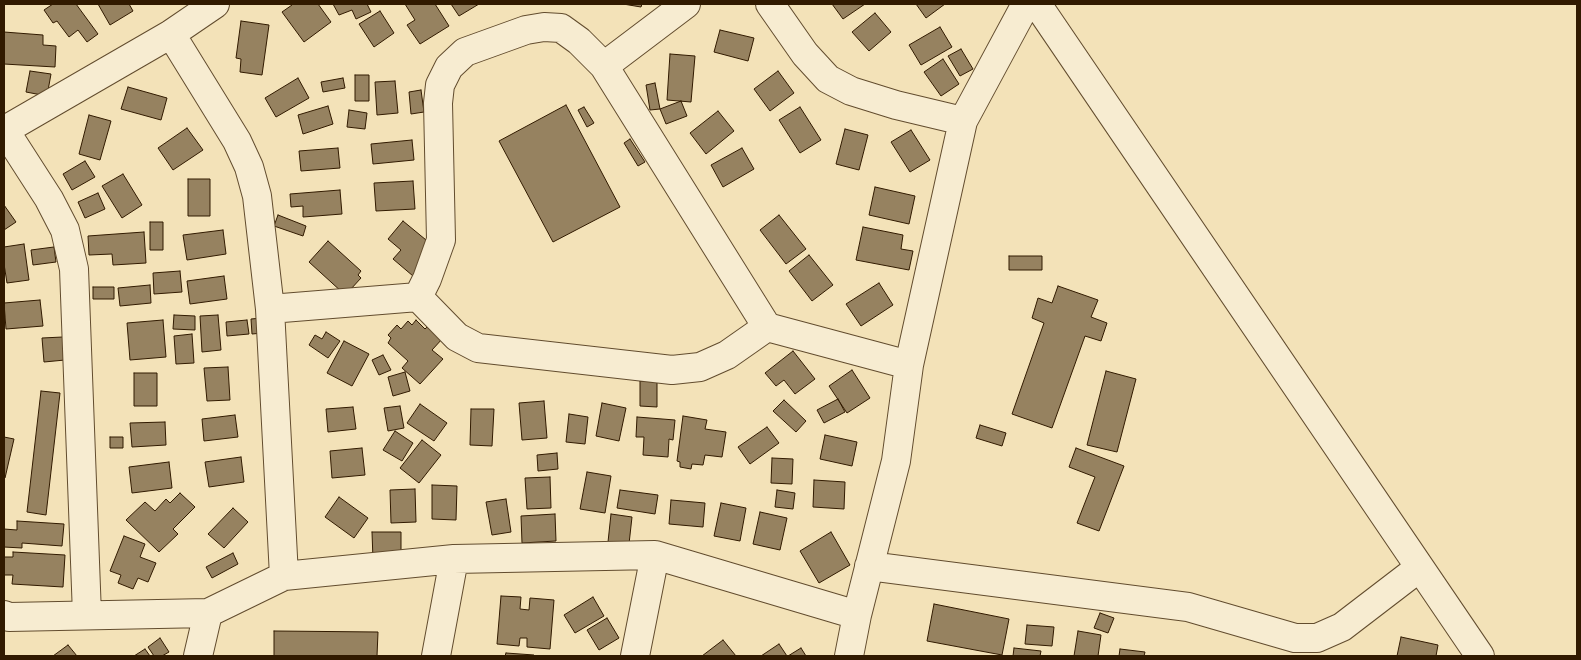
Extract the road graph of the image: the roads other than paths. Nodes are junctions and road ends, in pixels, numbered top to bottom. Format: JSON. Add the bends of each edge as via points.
{"nodes":[{"id":1,"x":215,"y":4,"type":"edge"},
{"id":2,"x":686,"y":4,"type":"edge"},
{"id":3,"x":770,"y":4,"type":"edge"},
{"id":4,"x":1026,"y":4,"type":"edge"},
{"id":5,"x":1036,"y":4,"type":"edge"},
{"id":6,"x":171,"y":34,"type":"junction"},
{"id":7,"x":604,"y":66,"type":"junction"},
{"id":8,"x":963,"y":120,"type":"junction"},
{"id":9,"x":4,"y":129,"type":"edge"},
{"id":10,"x":418,"y":297,"type":"junction"},
{"id":11,"x":270,"y":309,"type":"junction"},
{"id":12,"x":766,"y":327,"type":"junction"},
{"id":13,"x":909,"y":365,"type":"junction"},
{"id":14,"x":654,"y":555,"type":"junction"},
{"id":15,"x":454,"y":559,"type":"junction"},
{"id":16,"x":869,"y":566,"type":"junction"},
{"id":17,"x":1419,"y":568,"type":"junction"},
{"id":18,"x":284,"y":576,"type":"junction"},
{"id":19,"x":208,"y":613,"type":"junction"},
{"id":20,"x":86,"y":615,"type":"junction"},
{"id":21,"x":857,"y":615,"type":"junction"},
{"id":22,"x":6,"y":624,"type":"edge"},
{"id":23,"x":198,"y":656,"type":"edge"},
{"id":24,"x":436,"y":656,"type":"edge"},
{"id":25,"x":635,"y":656,"type":"edge"},
{"id":26,"x":849,"y":656,"type":"edge"},
{"id":27,"x":1480,"y":656,"type":"edge"}],
"edges":[{"from":1,"to":6,"type":"street"},
{"from":2,"to":7,"type":"street"},
{"from":3,"to":8,"type":"street","via":[[805,54],[828,79],[851,91],[896,105]]},
{"from":4,"to":8,"type":"street"},
{"from":5,"to":17,"type":"street"},
{"from":6,"to":9,"type":"street"},
{"from":6,"to":11,"type":"street","via":[[249,166],[257,196]]},
{"from":7,"to":10,"type":"street","via":[[561,28],[544,26],[465,52],[449,67],[440,85],[438,104],[441,240]]},
{"from":7,"to":12,"type":"street"},
{"from":8,"to":13,"type":"street"},
{"from":9,"to":20,"type":"street","via":[[49,199],[64,230],[74,269]]},
{"from":10,"to":11,"type":"street"},
{"from":10,"to":12,"type":"street","via":[[458,337],[478,348],[672,370],[700,366],[727,354]]},
{"from":11,"to":18,"type":"street"},
{"from":12,"to":13,"type":"street"},
{"from":13,"to":16,"type":"street","via":[[896,460]]},
{"from":14,"to":15,"type":"street"},
{"from":14,"to":21,"type":"street"},
{"from":14,"to":25,"type":"street"},
{"from":15,"to":18,"type":"street"},
{"from":15,"to":24,"type":"street"},
{"from":16,"to":17,"type":"street","via":[[1188,607],[1295,638],[1317,638],[1342,627]]},
{"from":16,"to":21,"type":"street"},
{"from":17,"to":27,"type":"street"},
{"from":18,"to":19,"type":"street"},
{"from":19,"to":20,"type":"street"},
{"from":19,"to":23,"type":"street"},
{"from":20,"to":22,"type":"street"},
{"from":21,"to":26,"type":"street"}]}
